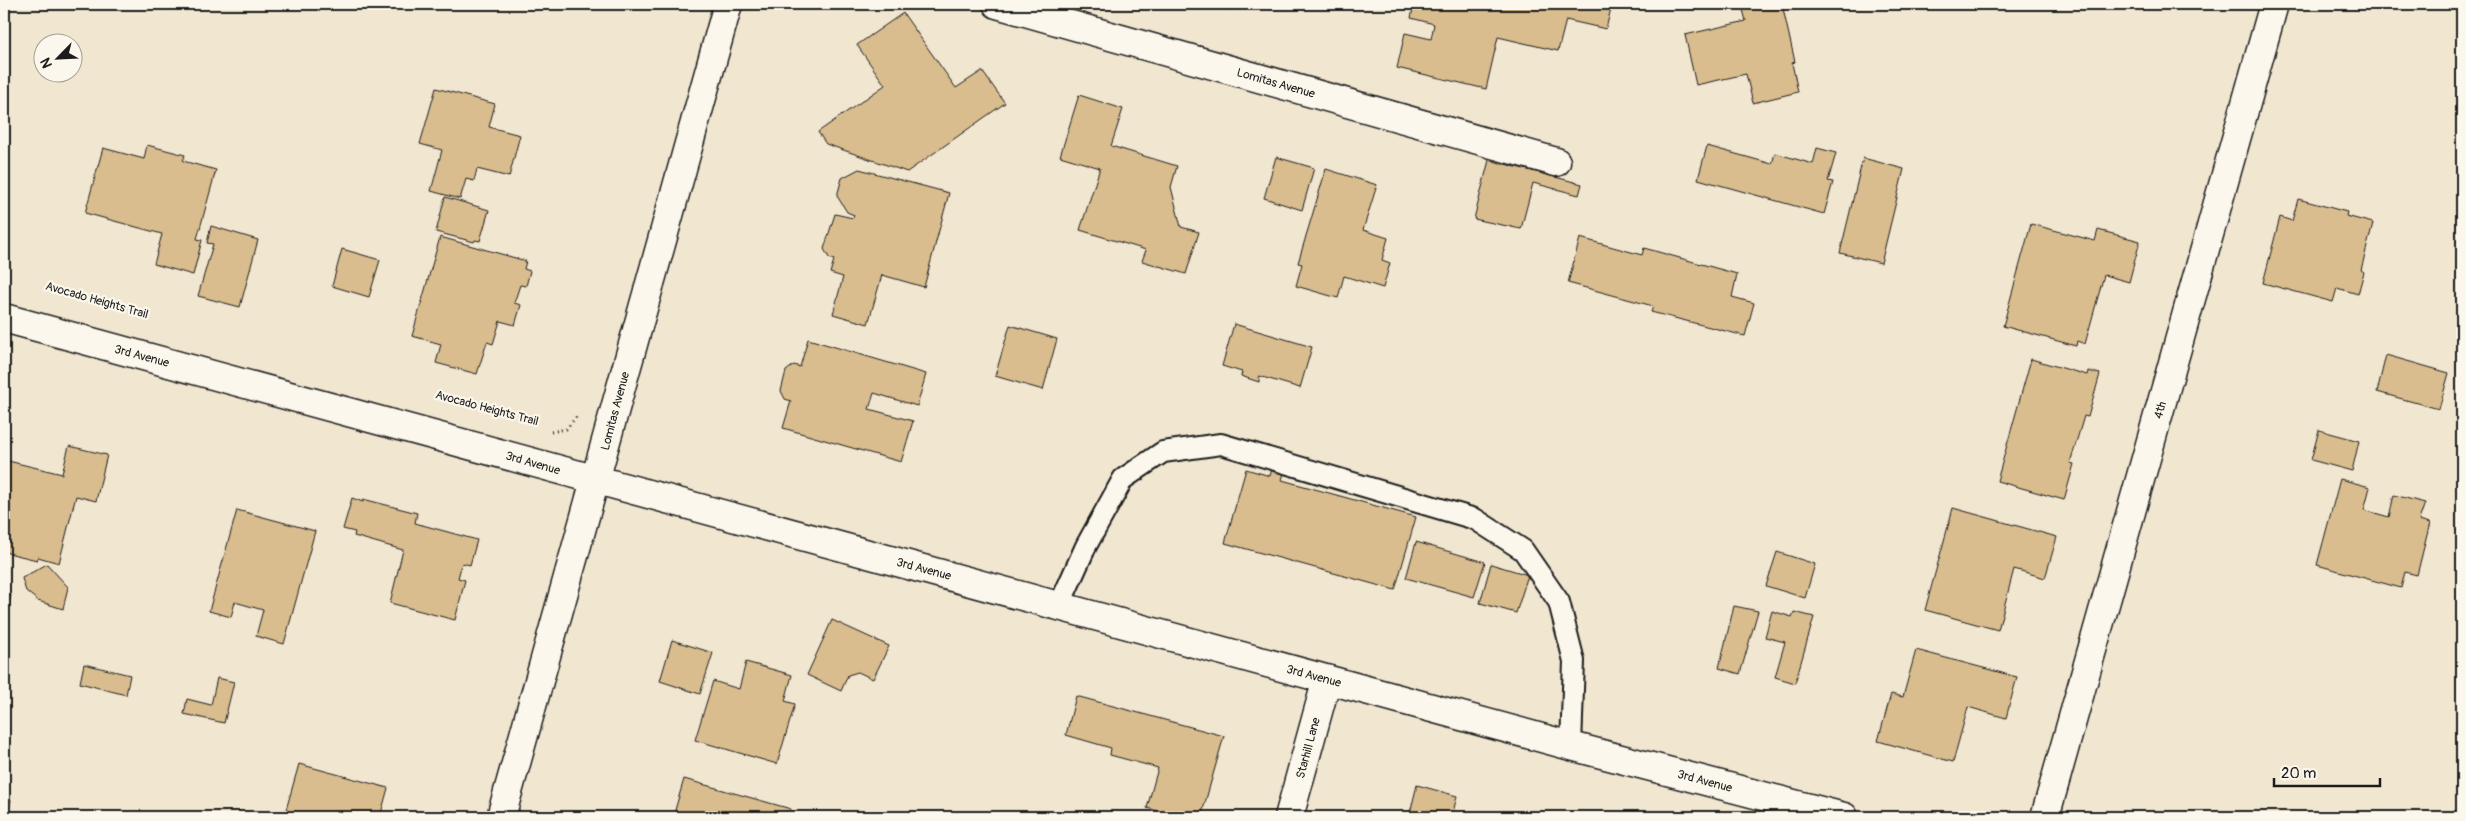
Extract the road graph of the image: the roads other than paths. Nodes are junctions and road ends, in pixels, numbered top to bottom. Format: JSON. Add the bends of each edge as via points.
{"nodes":[{"id":1,"x":728,"y":4,"type":"edge"},
{"id":2,"x":996,"y":4,"type":"edge"},
{"id":3,"x":2274,"y":4,"type":"edge"},
{"id":4,"x":1556,"y":162,"type":"dead end"},
{"id":5,"x":4,"y":318,"type":"edge"},
{"id":6,"x":596,"y":481,"type":"junction"},
{"id":7,"x":1059,"y":606,"type":"junction"},
{"id":8,"x":1327,"y":679,"type":"junction"},
{"id":9,"x":1571,"y":746,"type":"junction"},
{"id":10,"x":501,"y":817,"type":"edge"},
{"id":11,"x":1290,"y":817,"type":"edge"},
{"id":12,"x":1844,"y":817,"type":"edge"},
{"id":13,"x":2046,"y":817,"type":"edge"}],
"edges":[{"from":1,"to":6,"type":"street","name":"Lomitas Avenue"},
{"from":2,"to":4,"type":"street","name":"Lomitas Avenue"},
{"from":3,"to":13,"type":"street","name":"4th"},
{"from":5,"to":6,"type":"street","name":"3rd Avenue"},
{"from":6,"to":7,"type":"street","name":"3rd Avenue"},
{"from":6,"to":10,"type":"street","name":"Lomitas Avenue"},
{"from":7,"to":8,"type":"street","name":"3rd Avenue"},
{"from":7,"to":9,"type":"lane","via":[[1086,546],[1123,479],[1163,452],[1221,444],[1475,518],[1523,550],[1559,602],[1574,661]]},
{"from":8,"to":9,"type":"street","name":"3rd Avenue"},
{"from":8,"to":11,"type":"street","name":"Starhill Lane"},
{"from":9,"to":12,"type":"street","name":"3rd Avenue"}]}
